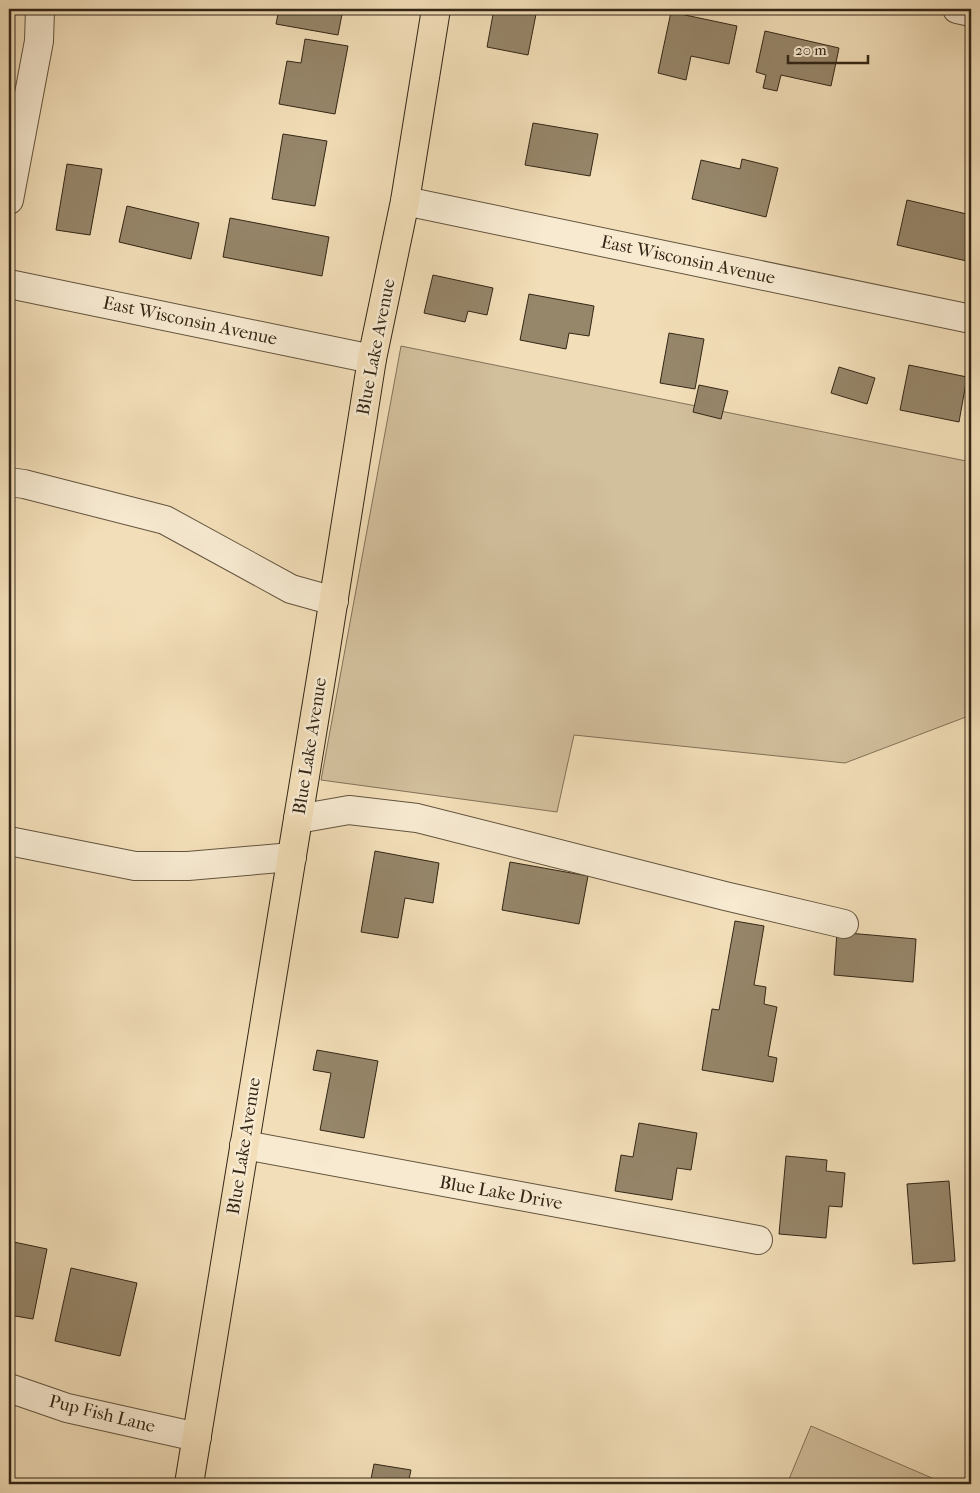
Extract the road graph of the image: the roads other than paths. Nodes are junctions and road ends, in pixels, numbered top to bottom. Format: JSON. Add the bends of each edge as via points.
{"nodes":[{"id":1,"x":40,"y":9,"type":"edge"},
{"id":2,"x":436,"y":9,"type":"edge"},
{"id":3,"x":957,"y":9,"type":"edge"},
{"id":4,"x":971,"y":12,"type":"edge"},
{"id":5,"x":9,"y":200,"type":"edge"},
{"id":6,"x":405,"y":201,"type":"junction"},
{"id":7,"x":9,"y":284,"type":"edge"},
{"id":8,"x":971,"y":319,"type":"edge"},
{"id":9,"x":372,"y":359,"type":"junction"},
{"id":10,"x":9,"y":482,"type":"edge"},
{"id":11,"x":334,"y":601,"type":"junction"},
{"id":12,"x":298,"y":819,"type":"junction"},
{"id":13,"x":9,"y":842,"type":"edge"},
{"id":14,"x":292,"y":857,"type":"junction"},
{"id":15,"x":844,"y":924,"type":"dead end"},
{"id":16,"x":244,"y":1146,"type":"junction"},
{"id":17,"x":758,"y":1240,"type":"dead end"},
{"id":18,"x":9,"y":1388,"type":"edge"},
{"id":19,"x":197,"y":1437,"type":"junction"},
{"id":20,"x":189,"y":1484,"type":"edge"}],
"edges":[{"from":1,"to":5,"type":"street","via":[[39,41]]},
{"from":2,"to":6,"type":"main road","name":"Blue Lake Avenue"},
{"from":3,"to":4,"type":"street"},
{"from":6,"to":8,"type":"street","name":"East Wisconsin Avenue"},
{"from":6,"to":9,"type":"main road","name":"Blue Lake Avenue"},
{"from":7,"to":9,"type":"street","name":"East Wisconsin Avenue"},
{"from":9,"to":11,"type":"main road","name":"Blue Lake Avenue"},
{"from":10,"to":11,"type":"street","via":[[165,520],[291,588]]},
{"from":11,"to":12,"type":"main road","name":"Blue Lake Avenue"},
{"from":12,"to":14,"type":"main road","name":"Blue Lake Avenue"},
{"from":12,"to":15,"type":"street","via":[[349,810],[417,818]]},
{"from":13,"to":14,"type":"street","via":[[135,866],[188,866]]},
{"from":14,"to":16,"type":"main road","name":"Blue Lake Avenue"},
{"from":16,"to":17,"type":"street","name":"Blue Lake Drive"},
{"from":16,"to":19,"type":"main road","name":"Blue Lake Avenue"},
{"from":18,"to":19,"type":"street","name":"Pup Fish Lane","via":[[67,1408]]},
{"from":19,"to":20,"type":"main road","name":"Blue Lake Avenue"}]}
